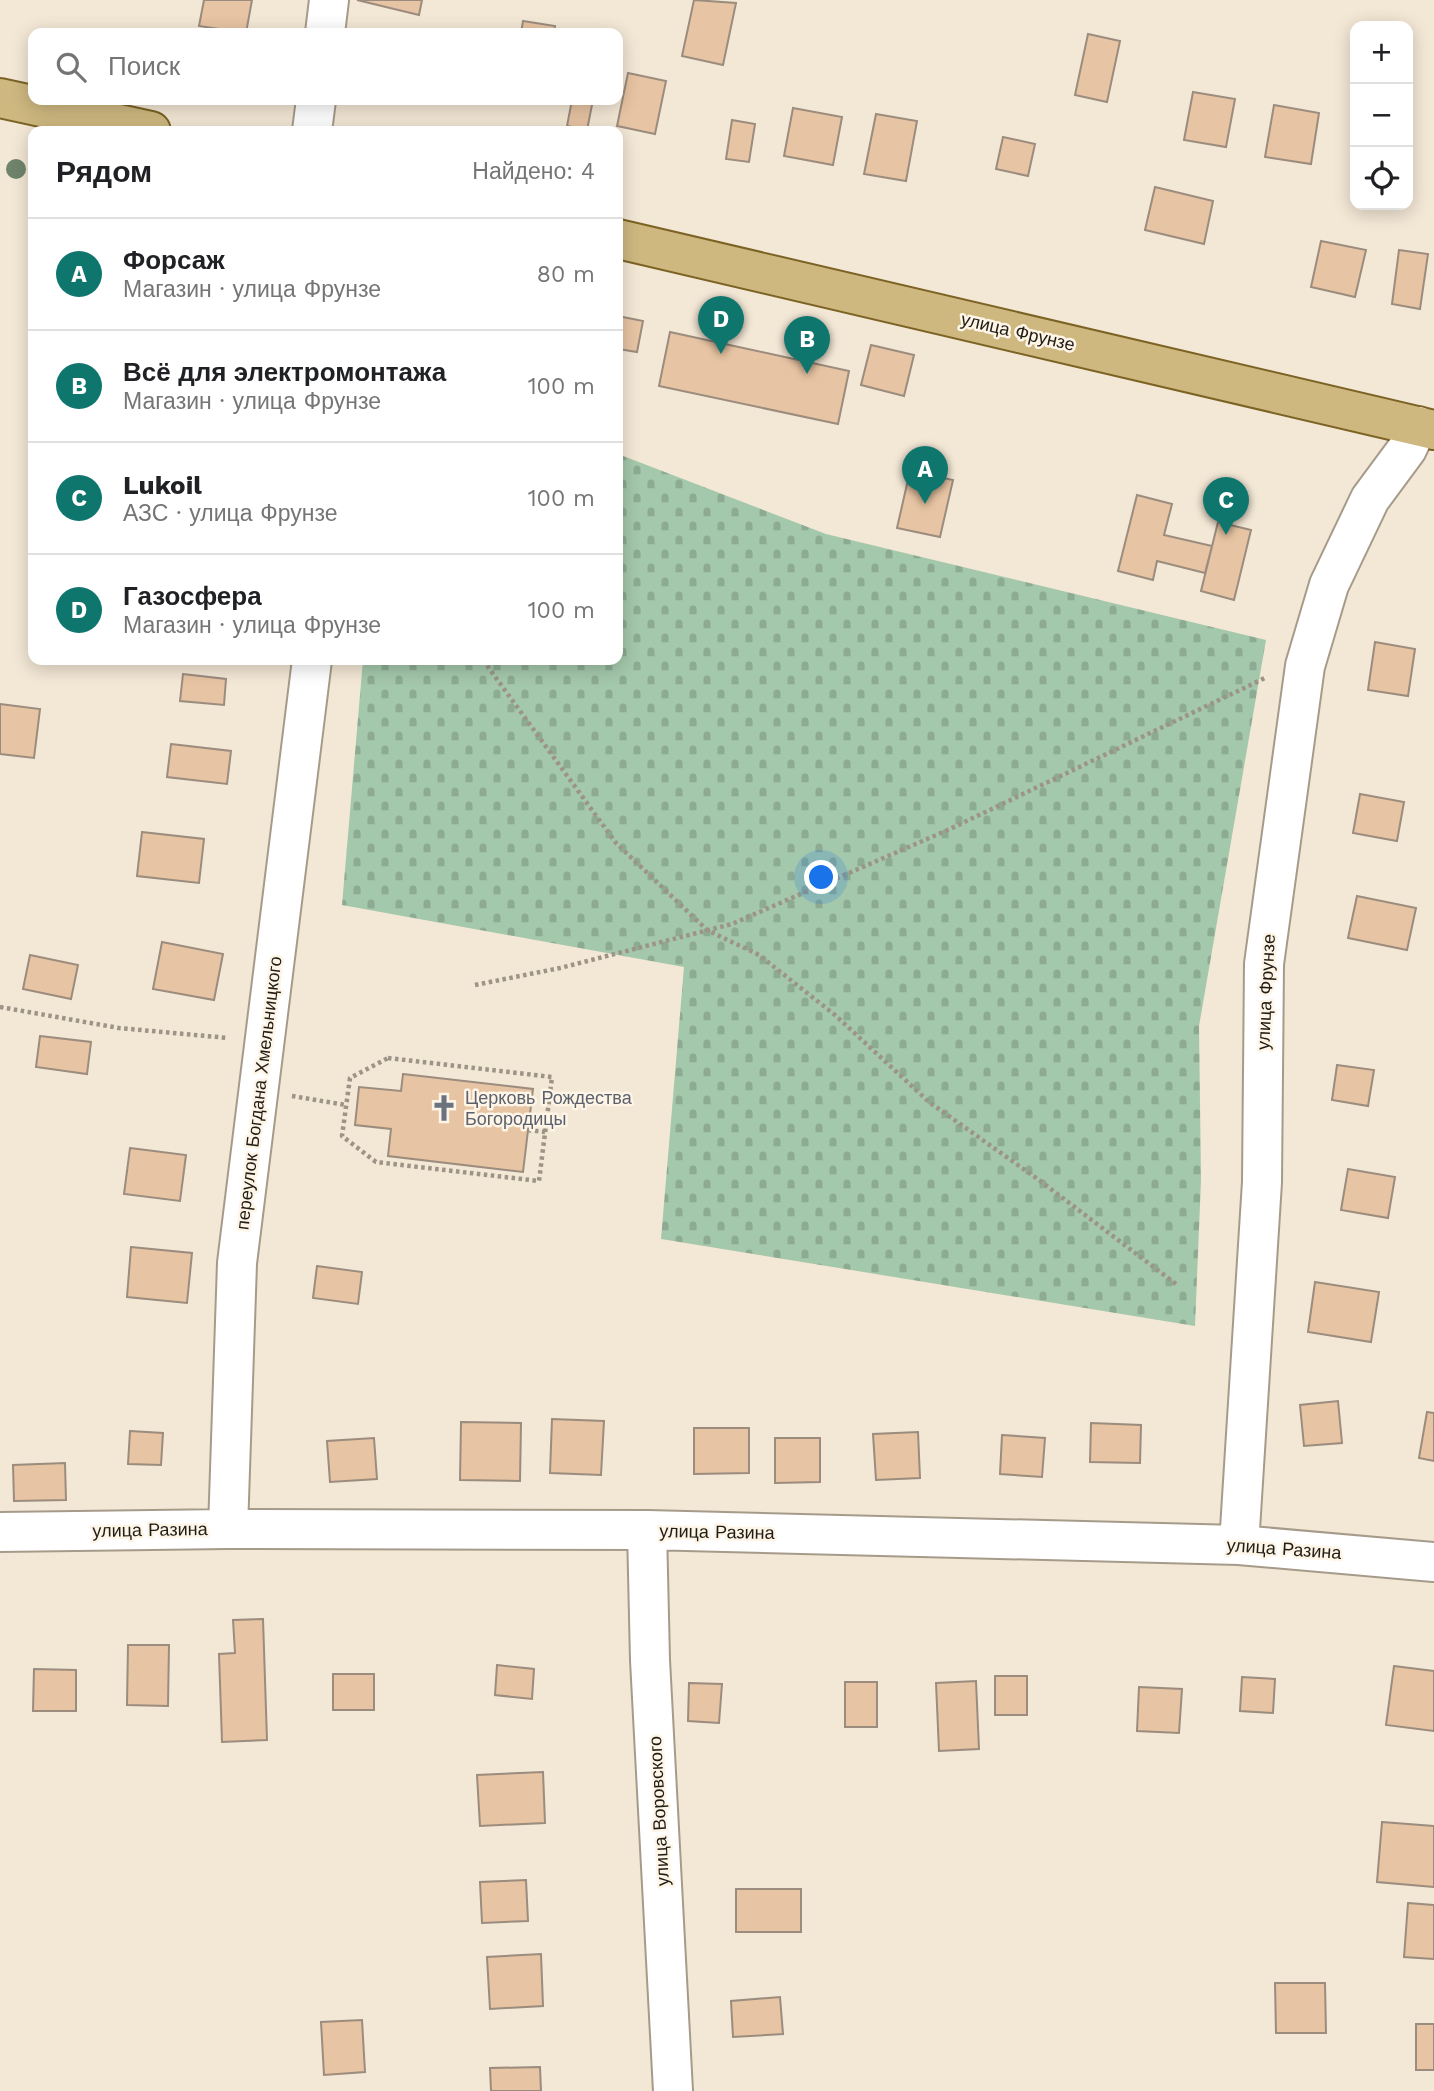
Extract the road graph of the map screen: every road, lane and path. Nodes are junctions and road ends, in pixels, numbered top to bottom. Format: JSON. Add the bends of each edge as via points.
{"nodes":[{"id":1,"x":329,"y":0,"type":"edge"},
{"id":2,"x":326,"y":28,"type":"edge"},
{"id":3,"x":0,"y":97,"type":"edge"},
{"id":4,"x":28,"y":103,"type":"edge"},
{"id":5,"x":36,"y":105,"type":"edge"},
{"id":6,"x":315,"y":105,"type":"edge"},
{"id":7,"x":129,"y":126,"type":"edge"},
{"id":8,"x":313,"y":126,"type":"edge"},
{"id":9,"x":623,"y":240,"type":"edge"},
{"id":10,"x":1426,"y":428,"type":"edge"},
{"id":11,"x":311,"y":665,"type":"edge"},
{"id":12,"x":487,"y":665,"type":"edge"},
{"id":13,"x":1305,"y":666,"type":"junction"},
{"id":14,"x":708,"y":930,"type":"junction"},
{"id":15,"x":475,"y":985,"type":"dead end"},
{"id":16,"x":0,"y":1007,"type":"edge"},
{"id":17,"x":267,"y":1041,"type":"junction"},
{"id":18,"x":260,"y":1091,"type":"junction"},
{"id":19,"x":346,"y":1105,"type":"junction"},
{"id":20,"x":528,"y":1130,"type":"dead end"},
{"id":21,"x":545,"y":1132,"type":"junction"},
{"id":22,"x":1176,"y":1284,"type":"dead end"},
{"id":23,"x":228,"y":1529,"type":"junction"},
{"id":24,"x":647,"y":1530,"type":"junction"},
{"id":25,"x":0,"y":1532,"type":"edge"},
{"id":26,"x":1239,"y":1545,"type":"junction"},
{"id":27,"x":1434,"y":1562,"type":"edge"},
{"id":28,"x":673,"y":2091,"type":"edge"}],
"edges":[{"from":1,"to":2,"type":"street"},
{"from":3,"to":4,"type":"main road"},
{"from":5,"to":7,"type":"main road"},
{"from":6,"to":8,"type":"street"},
{"from":9,"to":10,"type":"main road","name":"улица Фрунзе"},
{"from":10,"to":13,"type":"street","name":"улица Фрунзе","via":[[1370,499],[1329,585]]},
{"from":11,"to":17,"type":"street","name":"переулок Богдана Хмельницкого"},
{"from":12,"to":14,"type":"path","via":[[616,843]]},
{"from":13,"to":14,"type":"path","via":[[1256,680],[950,829],[732,924]]},
{"from":13,"to":26,"type":"street","name":"улица Фрунзе","via":[[1264,964],[1262,1182]]},
{"from":14,"to":15,"type":"path"},
{"from":14,"to":22,"type":"path","via":[[759,955],[835,1015],[929,1102]]},
{"from":16,"to":17,"type":"path","via":[[119,1028]]},
{"from":17,"to":18,"type":"street","name":"переулок Богдана Хмельницкого"},
{"from":18,"to":19,"type":"path"},
{"from":18,"to":23,"type":"street","name":"переулок Богдана Хмельницкого","via":[[237,1263]]},
{"from":19,"to":21,"type":"path","via":[[342,1136],[376,1162],[539,1181]]},
{"from":19,"to":21,"type":"path","via":[[350,1078],[388,1058],[552,1077]]},
{"from":20,"to":21,"type":"path"},
{"from":23,"to":24,"type":"street","name":"улица Разина"},
{"from":23,"to":25,"type":"street","name":"улица Разина"},
{"from":24,"to":26,"type":"street","name":"улица Разина"},
{"from":24,"to":28,"type":"street","name":"улица Воровского"},
{"from":26,"to":27,"type":"street","name":"улица Разина"}]}
